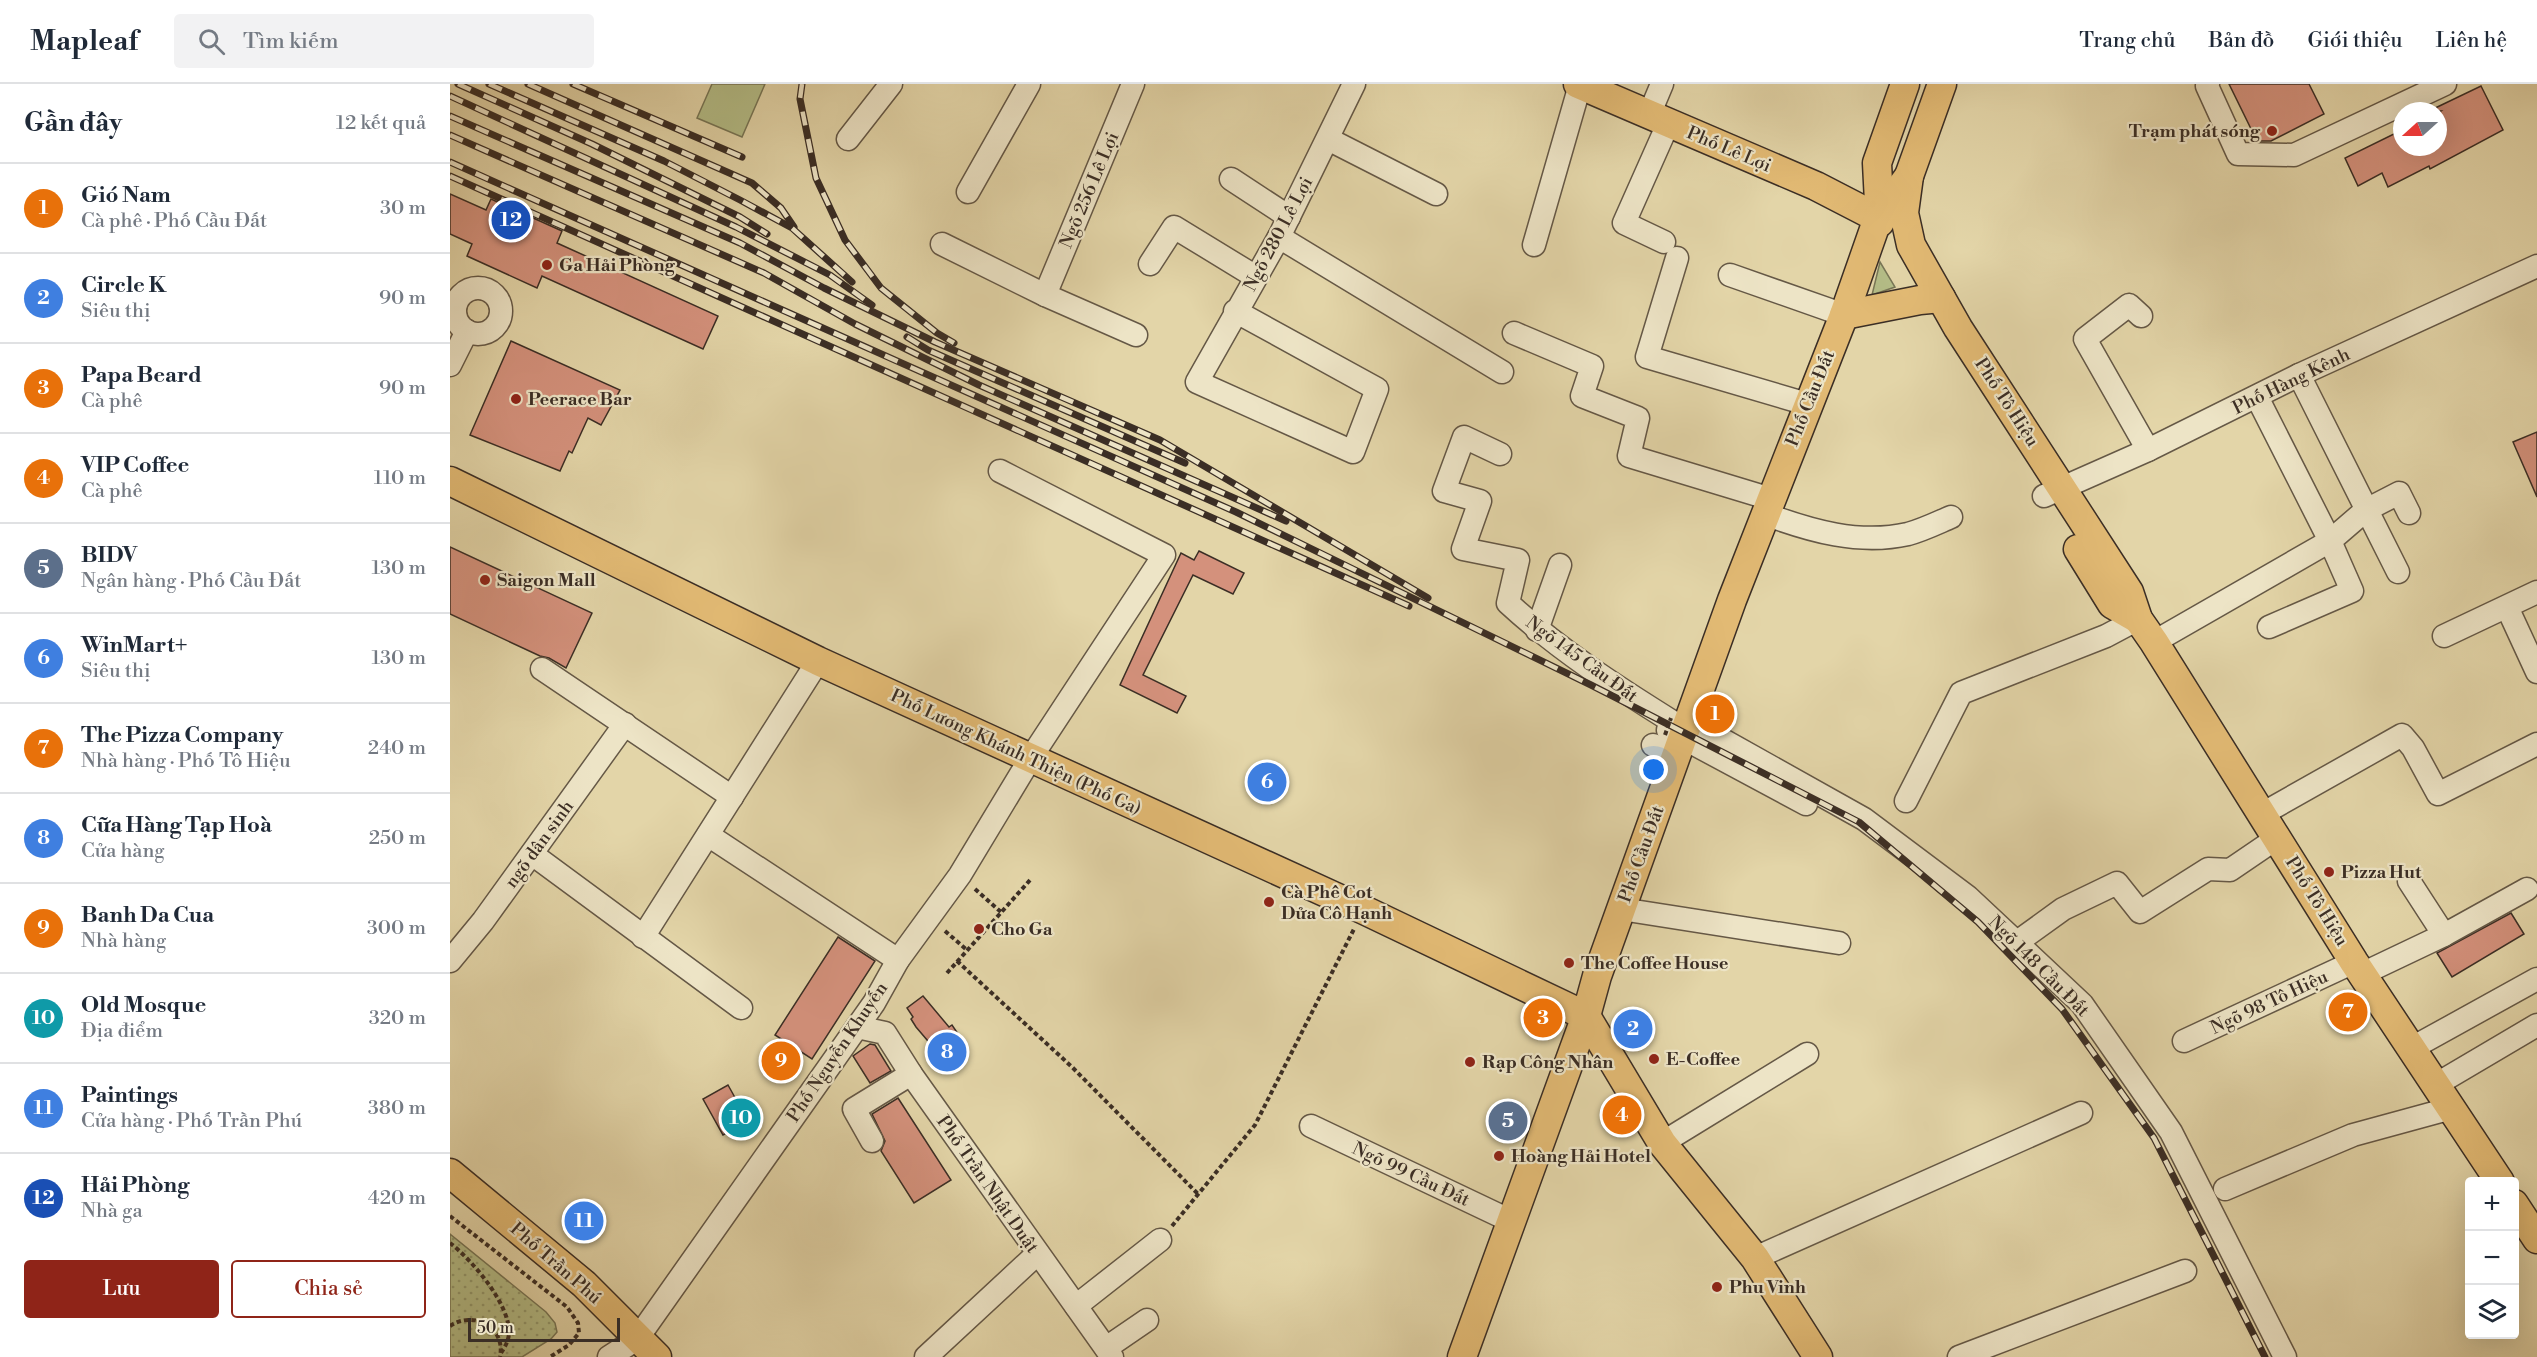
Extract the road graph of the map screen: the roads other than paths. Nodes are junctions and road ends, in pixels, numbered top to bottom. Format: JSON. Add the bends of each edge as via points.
{"nodes":[{"id":1,"x":891,"y":84,"type":"edge"},
{"id":2,"x":1029,"y":84,"type":"edge"},
{"id":3,"x":1133,"y":84,"type":"edge"},
{"id":4,"x":1354,"y":84,"type":"edge"},
{"id":5,"x":1579,"y":84,"type":"edge"},
{"id":6,"x":1662,"y":84,"type":"edge"},
{"id":7,"x":1905,"y":84,"type":"edge"},
{"id":8,"x":1942,"y":84,"type":"edge"},
{"id":9,"x":2208,"y":84,"type":"edge"},
{"id":10,"x":2445,"y":84,"type":"edge"},
{"id":11,"x":1658,"y":119,"type":"junction"},
{"id":12,"x":848,"y":139,"type":"dead end"},
{"id":13,"x":1328,"y":139,"type":"junction"},
{"id":14,"x":1909,"y":176,"type":"junction"},
{"id":15,"x":1231,"y":179,"type":"dead end"},
{"id":16,"x":968,"y":192,"type":"dead end"},
{"id":17,"x":1437,"y":194,"type":"dead end"},
{"id":18,"x":1289,"y":217,"type":"junction"},
{"id":19,"x":1878,"y":218,"type":"junction"},
{"id":20,"x":1279,"y":237,"type":"junction"},
{"id":21,"x":942,"y":244,"type":"dead end"},
{"id":22,"x":1534,"y":244,"type":"dead end"},
{"id":23,"x":1150,"y":264,"type":"dead end"},
{"id":24,"x":2536,"y":270,"type":"edge"},
{"id":25,"x":1730,"y":275,"type":"dead end"},
{"id":26,"x":1256,"y":277,"type":"junction"},
{"id":27,"x":1045,"y":295,"type":"junction"},
{"id":28,"x":1931,"y":299,"type":"junction"},
{"id":29,"x":1235,"y":311,"type":"junction"},
{"id":30,"x":1844,"y":315,"type":"junction"},
{"id":31,"x":2141,"y":316,"type":"dead end"},
{"id":32,"x":467,"y":331,"type":"dead end"},
{"id":33,"x":1514,"y":333,"type":"dead end"},
{"id":34,"x":1136,"y":335,"type":"dead end"},
{"id":35,"x":450,"y":365,"type":"edge"},
{"id":36,"x":1502,"y":372,"type":"dead end"},
{"id":37,"x":2299,"y":375,"type":"junction"},
{"id":38,"x":2257,"y":397,"type":"junction"},
{"id":39,"x":1807,"y":404,"type":"junction"},
{"id":40,"x":2148,"y":450,"type":"junction"},
{"id":41,"x":1500,"y":454,"type":"dead end"},
{"id":42,"x":1000,"y":471,"type":"dead end"},
{"id":43,"x":450,"y":481,"type":"edge"},
{"id":44,"x":2054,"y":492,"type":"junction"},
{"id":45,"x":1768,"y":506,"type":"junction"},
{"id":46,"x":2366,"y":510,"type":"junction"},
{"id":47,"x":2409,"y":513,"type":"dead end"},
{"id":48,"x":1951,"y":517,"type":"dead end"},
{"id":49,"x":2330,"y":541,"type":"junction"},
{"id":50,"x":1560,"y":565,"type":"dead end"},
{"id":51,"x":2398,"y":572,"type":"dead end"},
{"id":52,"x":2537,"y":592,"type":"edge"},
{"id":53,"x":2507,"y":607,"type":"junction"},
{"id":54,"x":2138,"y":619,"type":"junction"},
{"id":55,"x":2270,"y":627,"type":"dead end"},
{"id":56,"x":1537,"y":630,"type":"junction"},
{"id":57,"x":2444,"y":636,"type":"dead end"},
{"id":58,"x":2154,"y":642,"type":"junction"},
{"id":59,"x":818,"y":661,"type":"junction"},
{"id":60,"x":542,"y":669,"type":"dead end"},
{"id":61,"x":2537,"y":672,"type":"edge"},
{"id":62,"x":1644,"y":715,"type":"dead end"},
{"id":63,"x":626,"y":724,"type":"junction"},
{"id":64,"x":1673,"y":736,"type":"junction"},
{"id":65,"x":2537,"y":744,"type":"edge"},
{"id":66,"x":1029,"y":759,"type":"junction"},
{"id":67,"x":732,"y":796,"type":"junction"},
{"id":68,"x":1906,"y":801,"type":"dead end"},
{"id":69,"x":2270,"y":826,"type":"junction"},
{"id":70,"x":1856,"y":830,"type":"dead end"},
{"id":71,"x":708,"y":835,"type":"junction"},
{"id":72,"x":532,"y":854,"type":"junction"},
{"id":73,"x":2409,"y":881,"type":"dead end"},
{"id":74,"x":2527,"y":889,"type":"dead end"},
{"id":75,"x":1621,"y":909,"type":"junction"},
{"id":76,"x":2444,"y":935,"type":"junction"},
{"id":77,"x":643,"y":937,"type":"junction"},
{"id":78,"x":1839,"y":943,"type":"dead end"},
{"id":79,"x":2016,"y":943,"type":"junction"},
{"id":80,"x":897,"y":960,"type":"junction"},
{"id":81,"x":450,"y":961,"type":"edge"},
{"id":82,"x":2358,"y":968,"type":"junction"},
{"id":83,"x":2537,"y":979,"type":"edge"},
{"id":84,"x":874,"y":1004,"type":"junction"},
{"id":85,"x":741,"y":1008,"type":"dead end"},
{"id":86,"x":1586,"y":1016,"type":"junction"},
{"id":87,"x":2537,"y":1025,"type":"edge"},
{"id":88,"x":857,"y":1027,"type":"junction"},
{"id":89,"x":885,"y":1033,"type":"junction"},
{"id":90,"x":2184,"y":1041,"type":"dead end"},
{"id":91,"x":2412,"y":1048,"type":"junction"},
{"id":92,"x":1807,"y":1054,"type":"dead end"},
{"id":93,"x":911,"y":1074,"type":"junction"},
{"id":94,"x":2437,"y":1084,"type":"junction"},
{"id":95,"x":2452,"y":1108,"type":"junction"},
{"id":96,"x":2081,"y":1113,"type":"dead end"},
{"id":97,"x":1311,"y":1126,"type":"dead end"},
{"id":98,"x":872,"y":1141,"type":"dead end"},
{"id":99,"x":1662,"y":1143,"type":"junction"},
{"id":100,"x":450,"y":1173,"type":"edge"},
{"id":101,"x":2497,"y":1177,"type":"edge"},
{"id":102,"x":2225,"y":1189,"type":"dead end"},
{"id":103,"x":2519,"y":1212,"type":"edge"},
{"id":104,"x":1511,"y":1221,"type":"junction"},
{"id":105,"x":2537,"y":1239,"type":"edge"},
{"id":106,"x":1160,"y":1240,"type":"road end"},
{"id":107,"x":1037,"y":1254,"type":"junction"},
{"id":108,"x":1755,"y":1258,"type":"junction"},
{"id":109,"x":2185,"y":1271,"type":"dead end"},
{"id":110,"x":1076,"y":1306,"type":"junction"},
{"id":111,"x":1147,"y":1320,"type":"dead end"},
{"id":112,"x":647,"y":1348,"type":"edge"},
{"id":113,"x":1109,"y":1353,"type":"edge"},
{"id":114,"x":609,"y":1357,"type":"edge"},
{"id":115,"x":926,"y":1357,"type":"edge"},
{"id":116,"x":1462,"y":1357,"type":"edge"},
{"id":117,"x":1818,"y":1357,"type":"edge"},
{"id":118,"x":1959,"y":1357,"type":"edge"},
{"id":119,"x":2285,"y":1357,"type":"edge"}],
"edges":[{"from":1,"to":12,"type":"street"},
{"from":2,"to":16,"type":"street"},
{"from":3,"to":27,"type":"street","name":"Ngõ 256 Lê Lợi"},
{"from":4,"to":13,"type":"street","name":"Ngõ 280 Lê Lợi"},
{"from":5,"to":11,"type":"main road","name":"Phố Lê Lợi"},
{"from":5,"to":22,"type":"street"},
{"from":6,"to":11,"type":"street"},
{"from":7,"to":19,"type":"main road","via":[[1877,163]]},
{"from":8,"to":14,"type":"main road"},
{"from":9,"to":10,"type":"street","via":[[2238,154],[2294,155]]},
{"from":11,"to":19,"type":"main road","name":"Phố Lê Lợi","via":[[1816,186]]},
{"from":11,"to":39,"type":"street","via":[[1624,223],[1671,250],[1647,357]]},
{"from":13,"to":17,"type":"street"},
{"from":13,"to":18,"type":"street","name":"Ngõ 280 Lê Lợi"},
{"from":14,"to":19,"type":"main road"},
{"from":14,"to":28,"type":"main road","name":"Phố Tô Hiệu","via":[[1904,213]]},
{"from":15,"to":18,"type":"street"},
{"from":18,"to":20,"type":"street","name":"Ngõ 280 Lê Lợi"},
{"from":19,"to":28,"type":"main road","name":"Phố Tô Hiệu"},
{"from":19,"to":30,"type":"main road","name":"Phố Cầu Đất"},
{"from":20,"to":26,"type":"street","name":"Ngõ 280 Lê Lợi"},
{"from":20,"to":36,"type":"street"},
{"from":21,"to":27,"type":"street"},
{"from":23,"to":26,"type":"street","via":[[1174,227]]},
{"from":24,"to":37,"type":"street","name":"Phố Hàng Kênh"},
{"from":25,"to":30,"type":"street"},
{"from":26,"to":29,"type":"street","name":"Ngõ 280 Lê Lợi"},
{"from":27,"to":34,"type":"street"},
{"from":28,"to":30,"type":"main road"},
{"from":28,"to":44,"type":"main road","name":"Phố Tô Hiệu"},
{"from":29,"to":29,"type":"street","name":"Ngõ 280 Lê Lợi","via":[[1197,382],[1353,452],[1377,389]]},
{"from":30,"to":39,"type":"main road","name":"Phố Cầu Đất"},
{"from":31,"to":40,"type":"street","via":[[2129,304],[2085,339]]},
{"from":32,"to":35,"type":"street"},
{"from":33,"to":45,"type":"street","via":[[1592,366],[1582,396],[1638,418],[1629,456]]},
{"from":37,"to":38,"type":"street","name":"Phố Hàng Kênh"},
{"from":37,"to":46,"type":"street"},
{"from":38,"to":40,"type":"street","name":"Phố Hàng Kênh"},
{"from":38,"to":49,"type":"street"},
{"from":39,"to":45,"type":"main road","name":"Phố Cầu Đất"},
{"from":40,"to":44,"type":"street","name":"Phố Hàng Kênh"},
{"from":41,"to":56,"type":"street","name":"Ngõ 145 Cầu Đất","via":[[1464,437],[1444,491],[1480,501],[1462,549],[1518,560],[1508,603]]},
{"from":42,"to":66,"type":"street","name":"Phố Nguyễn Khuyến","via":[[1164,555]]},
{"from":43,"to":59,"type":"main road","name":"Phố Lương Khánh Thiện (Phố Ga)"},
{"from":44,"to":54,"type":"main road","name":"Phố Tô Hiệu","via":[[2129,592]]},
{"from":45,"to":48,"type":"street","via":[[1801,527],[1856,539],[1909,534]]},
{"from":45,"to":64,"type":"main road","name":"Phố Cầu Đất"},
{"from":46,"to":47,"type":"street","via":[[2399,493]]},
{"from":46,"to":49,"type":"street"},
{"from":46,"to":51,"type":"street"},
{"from":49,"to":55,"type":"street","via":[[2352,591]]},
{"from":49,"to":58,"type":"street"},
{"from":50,"to":56,"type":"street"},
{"from":52,"to":53,"type":"street"},
{"from":53,"to":57,"type":"street"},
{"from":53,"to":61,"type":"street"},
{"from":54,"to":58,"type":"main road","name":"Phố Tô Hiệu"},
{"from":54,"to":68,"type":"street","via":[[2096,640],[1961,693]]},
{"from":56,"to":64,"type":"street","name":"Ngõ 145 Cầu Đất","via":[[1676,724]]},
{"from":58,"to":69,"type":"main road","name":"Phố Tô Hiệu"},
{"from":59,"to":66,"type":"main road","name":"Phố Lương Khánh Thiện (Phố Ga)"},
{"from":59,"to":67,"type":"street"},
{"from":60,"to":63,"type":"street"},
{"from":62,"to":64,"type":"street"},
{"from":63,"to":67,"type":"street"},
{"from":63,"to":72,"type":"street","name":"ngõ dân sinh"},
{"from":64,"to":70,"type":"street"},
{"from":64,"to":75,"type":"main road","name":"Phố Cầu Đất"},
{"from":64,"to":79,"type":"street","name":"Ngõ 148 Cầu Đất","via":[[1864,819],[1968,897]]},
{"from":65,"to":69,"type":"street","via":[[2438,794],[2402,735]]},
{"from":66,"to":80,"type":"street","name":"Phố Nguyễn Khuyến","via":[[960,875]]},
{"from":66,"to":86,"type":"main road","name":"Phố Lương Khánh Thiện (Phố Ga)","via":[[1364,910]]},
{"from":67,"to":71,"type":"street"},
{"from":69,"to":79,"type":"street","via":[[2230,870],[2208,869],[2140,912],[2117,883],[2063,909]]},
{"from":69,"to":82,"type":"main road","name":"Phố Tô Hiệu"},
{"from":71,"to":77,"type":"street"},
{"from":71,"to":80,"type":"street"},
{"from":72,"to":77,"type":"street"},
{"from":72,"to":81,"type":"street","name":"ngõ dân sinh"},
{"from":73,"to":76,"type":"street"},
{"from":74,"to":76,"type":"street","name":"Ngõ 98 Tô Hiệu"},
{"from":75,"to":78,"type":"street"},
{"from":75,"to":86,"type":"main road","name":"Phố Cầu Đất"},
{"from":76,"to":82,"type":"street","name":"Ngõ 98 Tô Hiệu"},
{"from":77,"to":85,"type":"street"},
{"from":79,"to":119,"type":"street","name":"Ngõ 148 Cầu Đất","via":[[2082,1004],[2171,1132]]},
{"from":80,"to":84,"type":"street","name":"Phố Nguyễn Khuyến"},
{"from":82,"to":90,"type":"street","name":"Ngõ 98 Tô Hiệu"},
{"from":82,"to":91,"type":"main road","name":"Phố Tô Hiệu"},
{"from":83,"to":91,"type":"street"},
{"from":84,"to":88,"type":"street","name":"Phố Nguyễn Khuyến"},
{"from":84,"to":89,"type":"street","name":"Phố Trần Nhật Duật"},
{"from":86,"to":99,"type":"main road"},
{"from":86,"to":104,"type":"main road","name":"Phố Cầu Đất"},
{"from":87,"to":94,"type":"street"},
{"from":88,"to":89,"type":"street"},
{"from":88,"to":112,"type":"street","name":"Phố Nguyễn Khuyến"},
{"from":89,"to":93,"type":"street","name":"Phố Trần Nhật Duật"},
{"from":91,"to":94,"type":"main road","name":"Phố Tô Hiệu"},
{"from":92,"to":99,"type":"street"},
{"from":93,"to":98,"type":"street","via":[[854,1109]]},
{"from":93,"to":107,"type":"street","name":"Phố Trần Nhật Duật"},
{"from":94,"to":95,"type":"main road","name":"Phố Tô Hiệu"},
{"from":95,"to":101,"type":"main road","name":"Phố Tô Hiệu"},
{"from":95,"to":102,"type":"street","via":[[2353,1135]]},
{"from":96,"to":108,"type":"street"},
{"from":97,"to":104,"type":"street","name":"Ngõ 99 Cầu Đất"},
{"from":99,"to":108,"type":"main road"},
{"from":100,"to":112,"type":"main road","name":"Phố Trần Phú","via":[[584,1284]]},
{"from":103,"to":105,"type":"main road"},
{"from":104,"to":116,"type":"main road","name":"Phố Cầu Đất"},
{"from":106,"to":110,"type":"street"},
{"from":107,"to":110,"type":"street","name":"Phố Trần Nhật Duật"},
{"from":107,"to":115,"type":"street"},
{"from":108,"to":117,"type":"main road"},
{"from":109,"to":118,"type":"street"},
{"from":110,"to":113,"type":"street","name":"Phố Trần Nhật Duật"},
{"from":111,"to":113,"type":"street"},
{"from":112,"to":114,"type":"street"}]}
